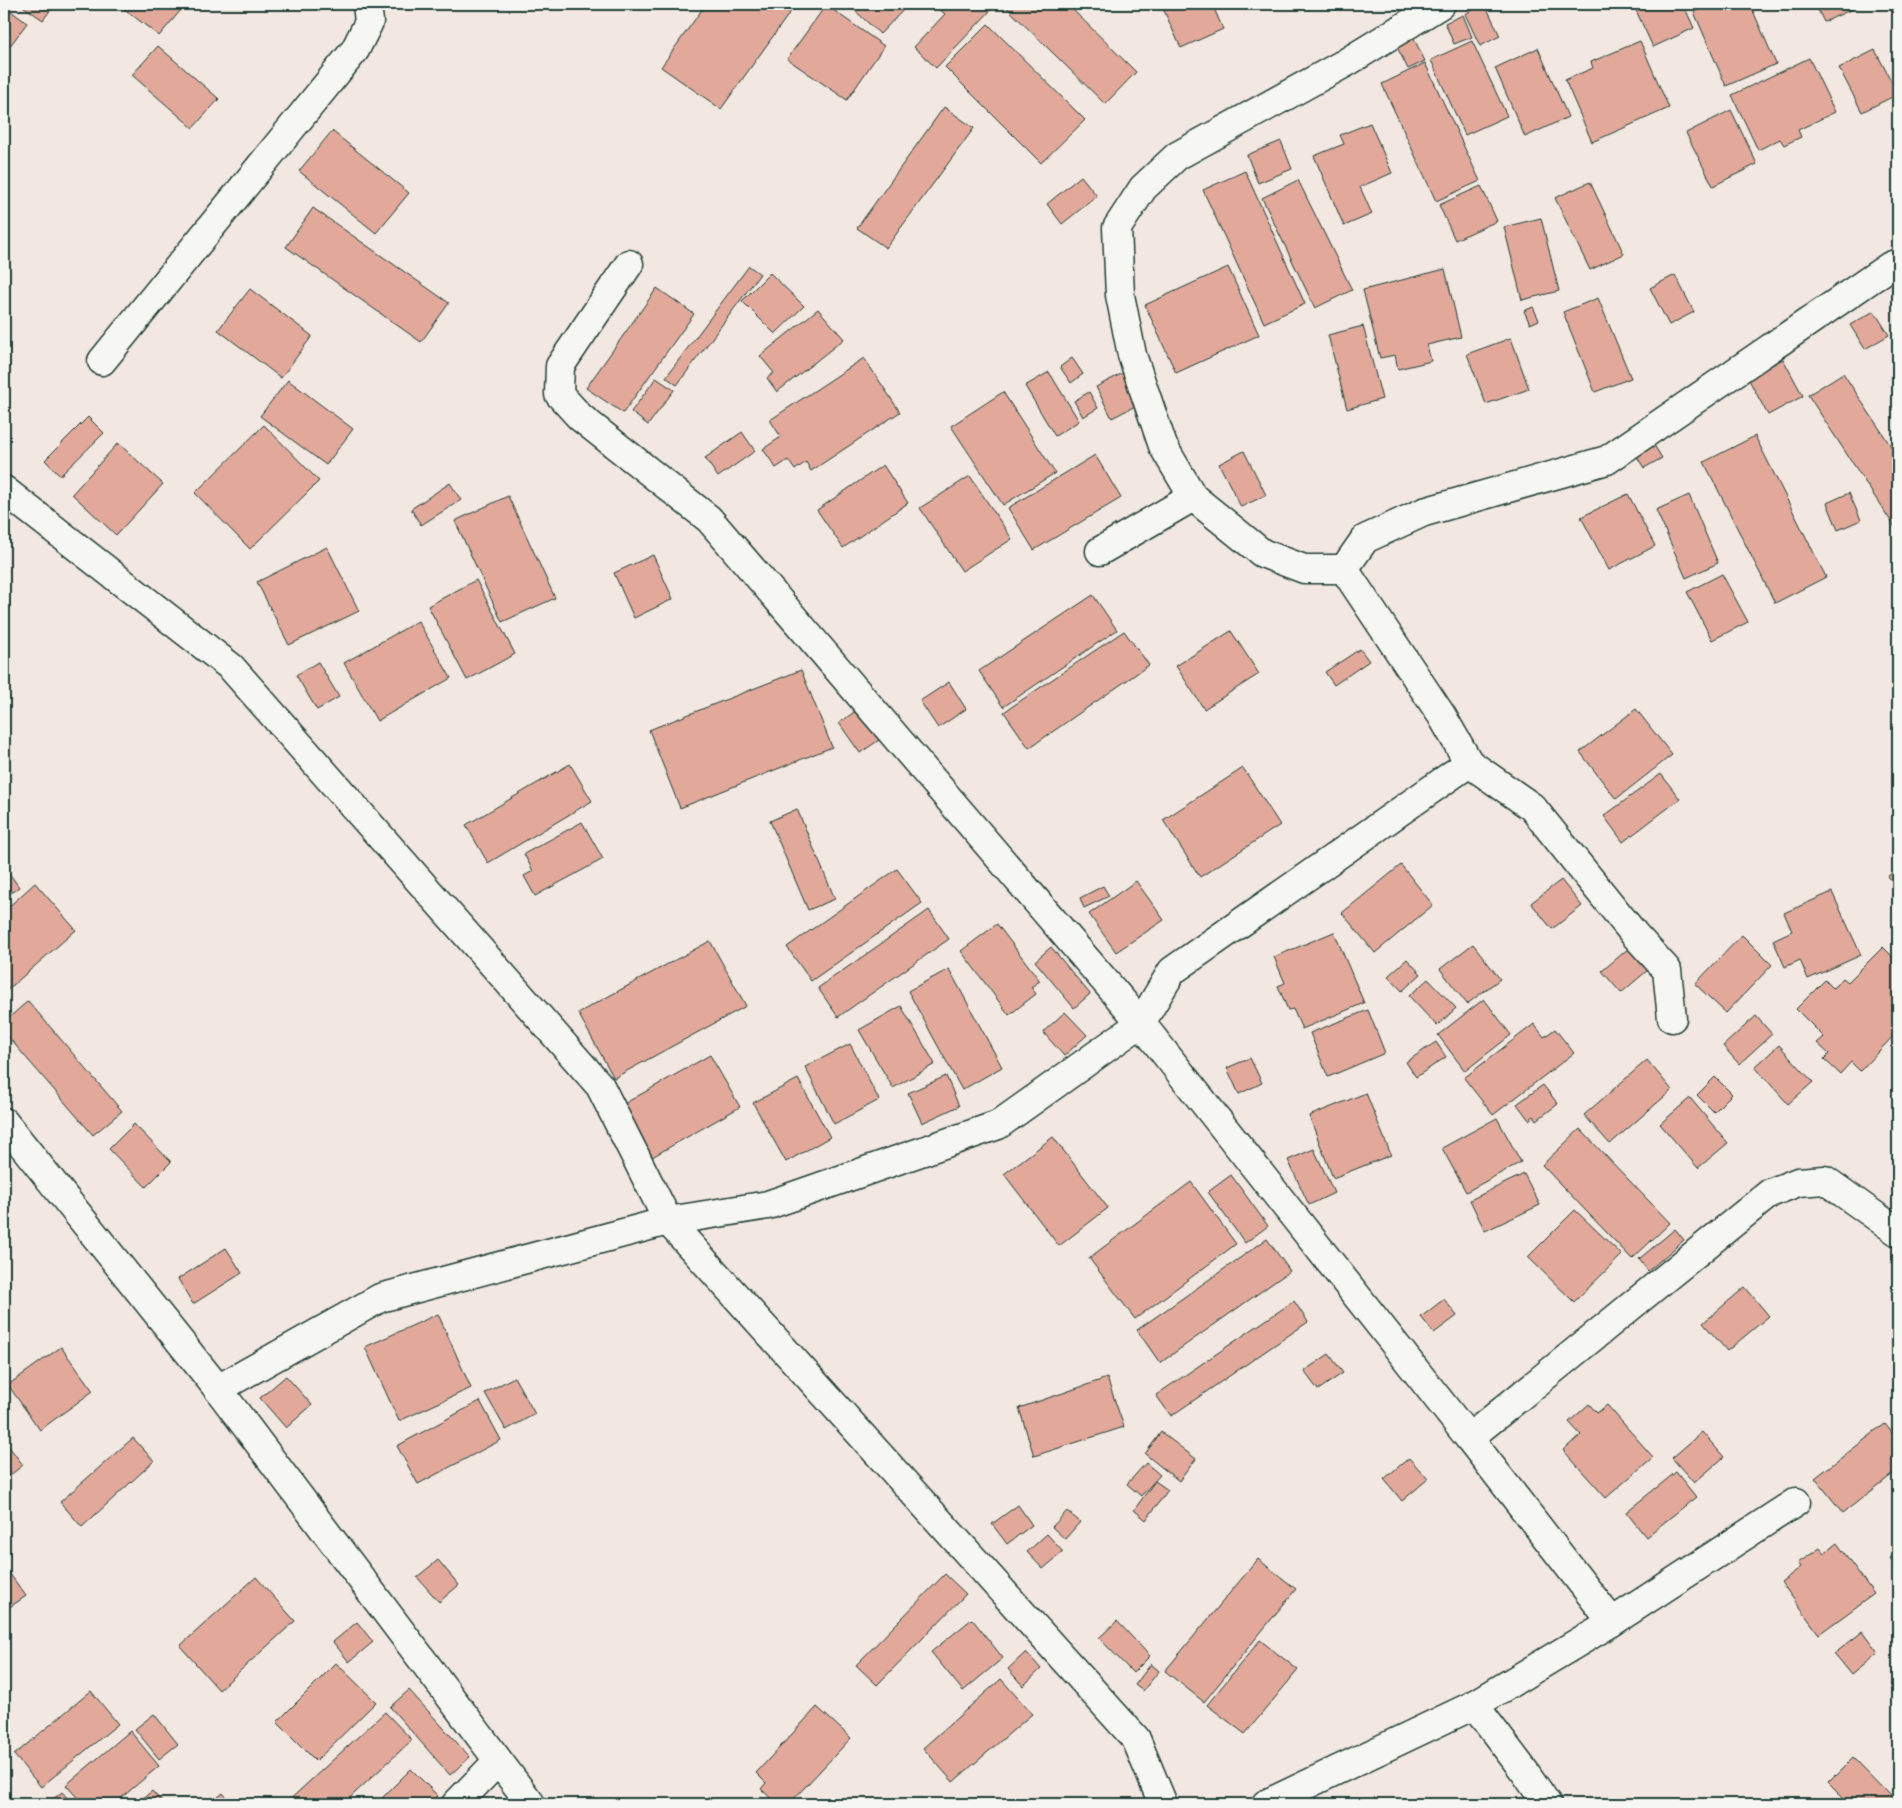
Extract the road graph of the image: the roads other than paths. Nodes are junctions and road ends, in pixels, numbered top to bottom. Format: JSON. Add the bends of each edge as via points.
{"nodes":[{"id":1,"x":368,"y":4,"type":"edge"},
{"id":2,"x":1441,"y":4,"type":"edge"},
{"id":3,"x":1898,"y":263,"type":"edge"},
{"id":4,"x":629,"y":264,"type":"dead end"},
{"id":5,"x":102,"y":361,"type":"dead end"},
{"id":6,"x":4,"y":490,"type":"edge"},
{"id":7,"x":1193,"y":497,"type":"junction"},
{"id":8,"x":1100,"y":552,"type":"dead end"},
{"id":9,"x":1344,"y":569,"type":"junction"},
{"id":10,"x":1469,"y":762,"type":"junction"},
{"id":11,"x":1672,"y":1018,"type":"dead end"},
{"id":12,"x":1141,"y":1023,"type":"junction"},
{"id":13,"x":4,"y":1122,"type":"edge"},
{"id":14,"x":668,"y":1220,"type":"junction"},
{"id":15,"x":1898,"y":1232,"type":"edge"},
{"id":16,"x":218,"y":1389,"type":"junction"},
{"id":17,"x":1469,"y":1438,"type":"junction"},
{"id":18,"x":1796,"y":1502,"type":"dead end"},
{"id":19,"x":1612,"y":1622,"type":"junction"},
{"id":20,"x":1474,"y":1705,"type":"junction"},
{"id":21,"x":498,"y":1761,"type":"junction"},
{"id":22,"x":456,"y":1804,"type":"edge"},
{"id":23,"x":531,"y":1804,"type":"edge"},
{"id":24,"x":1163,"y":1804,"type":"edge"},
{"id":25,"x":1266,"y":1804,"type":"edge"},
{"id":26,"x":1547,"y":1804,"type":"edge"}],
"edges":[{"from":1,"to":5,"type":"street","via":[[369,22],[355,50]]},
{"from":2,"to":7,"type":"street","via":[[1347,62],[1177,156],[1143,188],[1117,228],[1120,295],[1132,354],[1163,446]]},
{"from":3,"to":9,"type":"street","via":[[1607,460],[1424,512],[1365,539]]},
{"from":4,"to":12,"type":"street","via":[[560,366],[559,394],[580,417],[709,519]]},
{"from":6,"to":14,"type":"street","via":[[231,666],[600,1086]]},
{"from":7,"to":8,"type":"street"},
{"from":7,"to":9,"type":"street","via":[[1262,553],[1304,569]]},
{"from":9,"to":10,"type":"street"},
{"from":10,"to":11,"type":"street","via":[[1532,807],[1667,970]]},
{"from":10,"to":12,"type":"street","via":[[1172,971]]},
{"from":12,"to":14,"type":"street","via":[[998,1125],[768,1204]]},
{"from":12,"to":17,"type":"street"},
{"from":13,"to":16,"type":"street"},
{"from":14,"to":16,"type":"street","via":[[380,1298]]},
{"from":14,"to":24,"type":"street","via":[[1136,1739]]},
{"from":15,"to":17,"type":"street","via":[[1825,1180],[1798,1182],[1770,1193]]},
{"from":16,"to":21,"type":"street"},
{"from":17,"to":19,"type":"street"},
{"from":18,"to":19,"type":"street"},
{"from":19,"to":20,"type":"street"},
{"from":20,"to":25,"type":"street"},
{"from":20,"to":26,"type":"street"},
{"from":21,"to":22,"type":"street"},
{"from":21,"to":23,"type":"street"}]}
